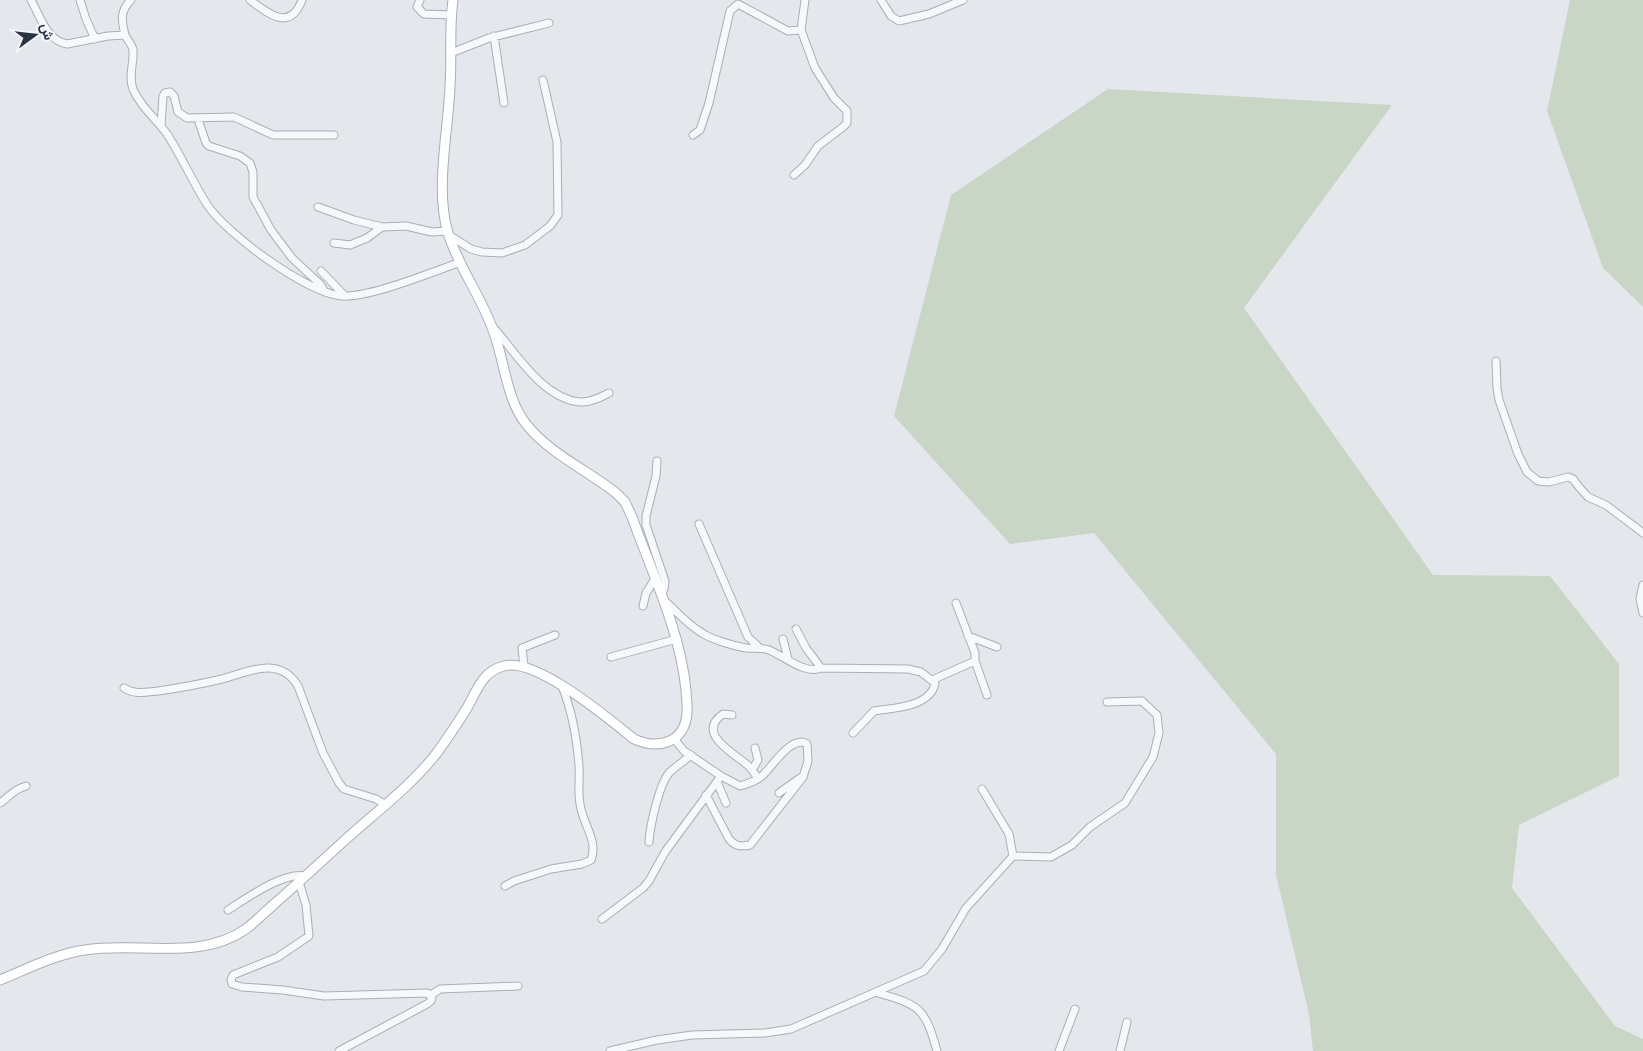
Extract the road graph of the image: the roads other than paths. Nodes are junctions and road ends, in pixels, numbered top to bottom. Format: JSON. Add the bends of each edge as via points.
{"nodes":[{"id":1,"x":31,"y":0,"type":"edge"},
{"id":2,"x":80,"y":0,"type":"edge"},
{"id":3,"x":131,"y":0,"type":"edge"},
{"id":4,"x":250,"y":0,"type":"edge"},
{"id":5,"x":302,"y":0,"type":"edge"},
{"id":6,"x":420,"y":0,"type":"edge"},
{"id":7,"x":453,"y":0,"type":"edge"},
{"id":8,"x":805,"y":0,"type":"edge"},
{"id":9,"x":881,"y":0,"type":"edge"},
{"id":10,"x":963,"y":0,"type":"edge"},
{"id":11,"x":452,"y":15,"type":"junction"},
{"id":12,"x":549,"y":23,"type":"dead end"},
{"id":13,"x":801,"y":30,"type":"junction"},
{"id":14,"x":125,"y":35,"type":"junction"},
{"id":15,"x":494,"y":36,"type":"junction"},
{"id":16,"x":95,"y":39,"type":"junction"},
{"id":17,"x":452,"y":54,"type":"junction"},
{"id":18,"x":542,"y":80,"type":"dead end"},
{"id":19,"x":504,"y":103,"type":"dead end"},
{"id":20,"x":198,"y":119,"type":"junction"},
{"id":21,"x":161,"y":126,"type":"junction"},
{"id":22,"x":334,"y":135,"type":"dead end"},
{"id":23,"x":694,"y":136,"type":"dead end"},
{"id":24,"x":794,"y":175,"type":"dead end"},
{"id":25,"x":318,"y":207,"type":"dead end"},
{"id":26,"x":382,"y":227,"type":"junction"},
{"id":27,"x":448,"y":233,"type":"junction"},
{"id":28,"x":334,"y":244,"type":"dead end"},
{"id":29,"x":461,"y":262,"type":"junction"},
{"id":30,"x":321,"y":271,"type":"dead end"},
{"id":31,"x":324,"y":292,"type":"junction"},
{"id":32,"x":345,"y":296,"type":"junction"},
{"id":33,"x":492,"y":325,"type":"junction"},
{"id":34,"x":1496,"y":362,"type":"dead end"},
{"id":35,"x":609,"y":393,"type":"dead end"},
{"id":36,"x":657,"y":461,"type":"dead end"},
{"id":37,"x":700,"y":524,"type":"dead end"},
{"id":38,"x":1643,"y":533,"type":"edge"},
{"id":39,"x":655,"y":579,"type":"junction"},
{"id":40,"x":1643,"y":584,"type":"edge"},
{"id":41,"x":662,"y":596,"type":"junction"},
{"id":42,"x":956,"y":603,"type":"dead end"},
{"id":43,"x":643,"y":606,"type":"dead end"},
{"id":44,"x":1643,"y":613,"type":"edge"},
{"id":45,"x":796,"y":629,"type":"dead end"},
{"id":46,"x":555,"y":635,"type":"dead end"},
{"id":47,"x":968,"y":636,"type":"junction"},
{"id":48,"x":783,"y":638,"type":"dead end"},
{"id":49,"x":677,"y":639,"type":"junction"},
{"id":50,"x":997,"y":647,"type":"dead end"},
{"id":51,"x":760,"y":648,"type":"junction"},
{"id":52,"x":611,"y":657,"type":"dead end"},
{"id":53,"x":788,"y":659,"type":"junction"},
{"id":54,"x":975,"y":661,"type":"junction"},
{"id":55,"x":524,"y":666,"type":"junction"},
{"id":56,"x":821,"y":668,"type":"junction"},
{"id":57,"x":932,"y":680,"type":"junction"},
{"id":58,"x":562,"y":686,"type":"junction"},
{"id":59,"x":124,"y":688,"type":"dead end"},
{"id":60,"x":987,"y":695,"type":"dead end"},
{"id":61,"x":1107,"y":702,"type":"dead end"},
{"id":62,"x":732,"y":715,"type":"dead end"},
{"id":63,"x":853,"y":733,"type":"dead end"},
{"id":64,"x":675,"y":740,"type":"junction"},
{"id":65,"x":755,"y":748,"type":"dead end"},
{"id":66,"x":691,"y":755,"type":"junction"},
{"id":67,"x":752,"y":770,"type":"junction"},
{"id":68,"x":803,"y":777,"type":"junction"},
{"id":69,"x":758,"y":778,"type":"junction"},
{"id":70,"x":719,"y":779,"type":"junction"},
{"id":71,"x":26,"y":786,"type":"dead end"},
{"id":72,"x":982,"y":789,"type":"dead end"},
{"id":73,"x":779,"y":793,"type":"dead end"},
{"id":74,"x":706,"y":795,"type":"junction"},
{"id":75,"x":0,"y":803,"type":"edge"},
{"id":76,"x":726,"y":803,"type":"dead end"},
{"id":77,"x":386,"y":805,"type":"junction"},
{"id":78,"x":649,"y":842,"type":"dead end"},
{"id":79,"x":1013,"y":856,"type":"junction"},
{"id":80,"x":303,"y":879,"type":"junction"},
{"id":81,"x":505,"y":886,"type":"dead end"},
{"id":82,"x":228,"y":910,"type":"dead end"},
{"id":83,"x":602,"y":920,"type":"dead end"},
{"id":84,"x":0,"y":980,"type":"edge"},
{"id":85,"x":518,"y":986,"type":"dead end"},
{"id":86,"x":877,"y":993,"type":"junction"},
{"id":87,"x":431,"y":995,"type":"junction"},
{"id":88,"x":1075,"y":1009,"type":"dead end"},
{"id":89,"x":1127,"y":1022,"type":"dead end"},
{"id":90,"x":339,"y":1051,"type":"edge"},
{"id":91,"x":610,"y":1051,"type":"edge"},
{"id":92,"x":937,"y":1051,"type":"edge"},
{"id":93,"x":1059,"y":1051,"type":"edge"},
{"id":94,"x":1120,"y":1051,"type":"edge"}],
"edges":[{"from":1,"to":16,"type":"street","via":[[50,34],[60,43]]},
{"from":2,"to":16,"type":"street"},
{"from":3,"to":14,"type":"street","via":[[121,19]]},
{"from":4,"to":5,"type":"street","via":[[280,18],[290,17]]},
{"from":6,"to":11,"type":"street","via":[[417,7],[424,14]]},
{"from":7,"to":11,"type":"street"},
{"from":8,"to":13,"type":"street"},
{"from":9,"to":10,"type":"street","via":[[891,16],[899,21],[929,14]]},
{"from":11,"to":17,"type":"street"},
{"from":12,"to":15,"type":"street"},
{"from":13,"to":23,"type":"street","via":[[788,31],[738,4],[734,6],[730,11],[700,130]]},
{"from":13,"to":24,"type":"street","via":[[815,68],[830,93],[847,112],[847,123],[818,146]]},
{"from":14,"to":16,"type":"street"},
{"from":14,"to":21,"type":"street","via":[[133,49],[133,88]]},
{"from":15,"to":17,"type":"street"},
{"from":15,"to":19,"type":"street"},
{"from":17,"to":27,"type":"street","via":[[442,196]]},
{"from":18,"to":27,"type":"street","via":[[557,142],[558,215],[550,226],[525,245],[502,253],[471,249]]},
{"from":20,"to":21,"type":"street","via":[[182,116],[172,93],[165,93]]},
{"from":20,"to":22,"type":"street","via":[[234,117],[273,135]]},
{"from":20,"to":31,"type":"street","via":[[208,146],[240,156],[250,163],[254,197],[271,230]]},
{"from":21,"to":31,"type":"street","via":[[208,206],[227,228],[281,268]]},
{"from":25,"to":26,"type":"street"},
{"from":26,"to":27,"type":"street","via":[[406,226]]},
{"from":26,"to":28,"type":"street","via":[[350,246]]},
{"from":27,"to":29,"type":"street"},
{"from":29,"to":32,"type":"street","via":[[365,293]]},
{"from":29,"to":33,"type":"street"},
{"from":30,"to":32,"type":"street"},
{"from":31,"to":32,"type":"street"},
{"from":33,"to":35,"type":"street","via":[[530,372],[559,394],[581,402]]},
{"from":33,"to":39,"type":"street","via":[[519,414],[554,450],[624,502]]},
{"from":34,"to":38,"type":"street","via":[[1499,400],[1527,472],[1538,481],[1573,479],[1588,497]]},
{"from":36,"to":41,"type":"street","via":[[646,525],[665,581]]},
{"from":37,"to":51,"type":"street","via":[[748,637]]},
{"from":39,"to":41,"type":"street"},
{"from":39,"to":43,"type":"street","via":[[646,593]]},
{"from":40,"to":44,"type":"street","via":[[1640,593]]},
{"from":41,"to":49,"type":"street"},
{"from":41,"to":51,"type":"street","via":[[702,633],[739,646]]},
{"from":42,"to":47,"type":"street"},
{"from":45,"to":56,"type":"street"},
{"from":46,"to":55,"type":"street","via":[[522,648]]},
{"from":47,"to":50,"type":"street"},
{"from":47,"to":54,"type":"street"},
{"from":48,"to":53,"type":"street"},
{"from":49,"to":52,"type":"street"},
{"from":49,"to":64,"type":"street","via":[[685,679],[687,714],[685,725]]},
{"from":51,"to":53,"type":"street"},
{"from":53,"to":56,"type":"street","via":[[806,669],[815,671]]},
{"from":54,"to":57,"type":"street"},
{"from":54,"to":60,"type":"street"},
{"from":55,"to":58,"type":"street"},
{"from":55,"to":77,"type":"street","via":[[506,665],[490,672],[435,755]]},
{"from":56,"to":57,"type":"street","via":[[908,669],[921,672]]},
{"from":57,"to":63,"type":"street","via":[[936,683],[932,694],[903,708],[874,711]]},
{"from":58,"to":64,"type":"street","via":[[634,739],[652,745]]},
{"from":58,"to":81,"type":"street","via":[[575,733],[580,768],[579,800],[592,838],[593,854],[591,860],[582,864],[550,869]]},
{"from":59,"to":77,"type":"street","via":[[130,692],[148,692],[222,679],[255,668],[283,671],[298,686],[323,753],[344,789]]},
{"from":61,"to":79,"type":"street","via":[[1142,701],[1157,715],[1159,732],[1153,757],[1125,803],[1072,845],[1051,857]]},
{"from":62,"to":67,"type":"street","via":[[723,714],[717,718],[714,734],[728,751]]},
{"from":64,"to":66,"type":"street"},
{"from":65,"to":67,"type":"street","via":[[758,760]]},
{"from":66,"to":70,"type":"street"},
{"from":66,"to":78,"type":"street","via":[[668,774],[650,827]]},
{"from":67,"to":69,"type":"street"},
{"from":68,"to":69,"type":"street","via":[[808,751],[807,744],[801,742],[786,749]]},
{"from":68,"to":73,"type":"street"},
{"from":68,"to":74,"type":"street","via":[[750,846],[734,844]]},
{"from":69,"to":70,"type":"street","via":[[740,786]]},
{"from":70,"to":74,"type":"street"},
{"from":70,"to":76,"type":"street"},
{"from":71,"to":75,"type":"street","via":[[16,789]]},
{"from":72,"to":79,"type":"street","via":[[1009,834]]},
{"from":74,"to":83,"type":"street","via":[[665,852],[649,882]]},
{"from":77,"to":80,"type":"street"},
{"from":79,"to":86,"type":"street","via":[[966,908],[942,949],[924,971]]},
{"from":80,"to":82,"type":"street","via":[[296,875],[270,885]]},
{"from":80,"to":84,"type":"street","via":[[247,928],[223,941],[190,947],[86,949]]},
{"from":80,"to":87,"type":"street","via":[[309,936],[278,957],[232,975],[232,984],[324,996]]},
{"from":85,"to":87,"type":"street","via":[[440,989]]},
{"from":86,"to":91,"type":"street","via":[[791,1029],[692,1035]]},
{"from":86,"to":92,"type":"street","via":[[907,1001],[923,1013]]},
{"from":87,"to":90,"type":"street","via":[[432,999],[427,1004]]},
{"from":88,"to":93,"type":"street"},
{"from":89,"to":94,"type":"street"}]}
